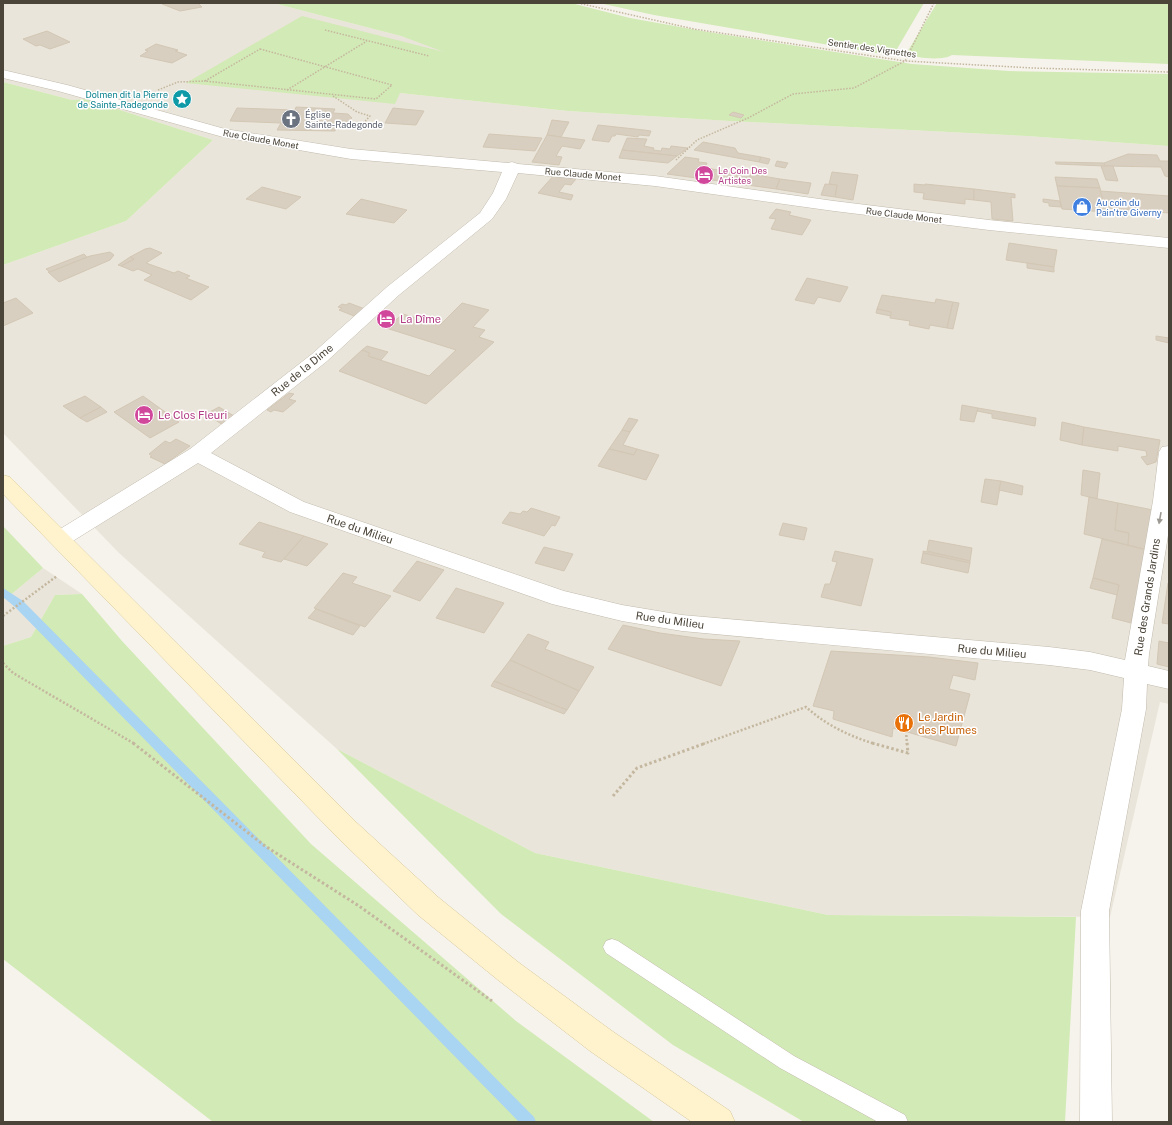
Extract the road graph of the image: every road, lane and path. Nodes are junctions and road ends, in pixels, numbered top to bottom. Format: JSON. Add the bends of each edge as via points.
{"nodes":[{"id":1,"x":578,"y":3,"type":"edge"},
{"id":2,"x":934,"y":3,"type":"edge"},
{"id":3,"x":325,"y":30,"type":"dead end"},
{"id":4,"x":367,"y":41,"type":"junction"},
{"id":5,"x":429,"y":56,"type":"dead end"},
{"id":6,"x":905,"y":61,"type":"junction"},
{"id":7,"x":325,"y":67,"type":"junction"},
{"id":8,"x":1169,"y":72,"type":"edge"},
{"id":9,"x":3,"y":74,"type":"edge"},
{"id":10,"x":205,"y":81,"type":"junction"},
{"id":11,"x":287,"y":90,"type":"junction"},
{"id":12,"x":157,"y":93,"type":"dead end"},
{"id":13,"x":333,"y":96,"type":"junction"},
{"id":14,"x":353,"y":131,"type":"dead end"},
{"id":15,"x":512,"y":167,"type":"junction"},
{"id":16,"x":655,"y":181,"type":"junction"},
{"id":17,"x":1169,"y":243,"type":"edge"},
{"id":18,"x":1169,"y":452,"type":"edge"},
{"id":19,"x":197,"y":454,"type":"junction"},
{"id":20,"x":3,"y":482,"type":"edge"},
{"id":21,"x":60,"y":539,"type":"junction"},
{"id":22,"x":38,"y":590,"type":"dead end"},
{"id":23,"x":3,"y":616,"type":"edge"},
{"id":24,"x":3,"y":663,"type":"edge"},
{"id":25,"x":1136,"y":672,"type":"junction"},
{"id":26,"x":1169,"y":680,"type":"edge"},
{"id":27,"x":906,"y":732,"type":"dead end"},
{"id":28,"x":614,"y":796,"type":"dead end"},
{"id":29,"x":359,"y":906,"type":"dead end"},
{"id":30,"x":612,"y":947,"type":"dead end"},
{"id":31,"x":719,"y":1122,"type":"edge"},
{"id":32,"x":898,"y":1122,"type":"edge"},
{"id":33,"x":1096,"y":1122,"type":"edge"}],
"edges":[{"from":1,"to":6,"type":"path","name":"Sentier des Vignettes","via":[[694,29]]},
{"from":2,"to":6,"type":"path"},
{"from":3,"to":4,"type":"path"},
{"from":4,"to":5,"type":"path"},
{"from":4,"to":7,"type":"path"},
{"from":6,"to":8,"type":"path","name":"Sentier des Vignettes"},
{"from":6,"to":16,"type":"path","via":[[854,88],[793,94],[748,118],[697,140]]},
{"from":7,"to":10,"type":"path","via":[[260,49]]},
{"from":7,"to":11,"type":"path"},
{"from":7,"to":13,"type":"path","via":[[392,85],[376,99]]},
{"from":9,"to":15,"type":"street","name":"Rue Claude Monet","via":[[252,139],[351,154]]},
{"from":10,"to":11,"type":"path"},
{"from":10,"to":12,"type":"path","via":[[178,82],[158,89]]},
{"from":11,"to":13,"type":"path"},
{"from":13,"to":14,"type":"path","via":[[357,112],[370,116],[360,128]]},
{"from":15,"to":16,"type":"street","name":"Rue Claude Monet"},
{"from":15,"to":19,"type":"street","name":"Rue de la Dime","via":[[498,200],[486,216],[393,291],[318,358]]},
{"from":16,"to":17,"type":"street","name":"Rue Claude Monet","via":[[834,206]]},
{"from":18,"to":25,"type":"street","name":"Rue des Grands Jardins","one_way":true},
{"from":19,"to":21,"type":"street","name":"Rue de la Dime"},
{"from":19,"to":25,"type":"street","name":"Rue du Milieu","via":[[297,507],[560,598],[622,613],[682,623],[1049,656],[1090,661]]},
{"from":20,"to":21,"type":"main road"},
{"from":21,"to":31,"type":"main road","via":[[348,831],[428,906],[508,971],[601,1041]]},
{"from":22,"to":23,"type":"path"},
{"from":24,"to":29,"type":"path","via":[[13,673],[135,744],[265,846]]},
{"from":25,"to":26,"type":"street","name":"Rue du Milieu"},
{"from":25,"to":33,"type":"street","name":"Rue des Grands Jardins","via":[[1134,710],[1095,911]]},
{"from":27,"to":28,"type":"path","via":[[908,753],[857,739],[818,719],[806,707],[637,768]]},
{"from":30,"to":32,"type":"lane","via":[[787,1062]]}]}
